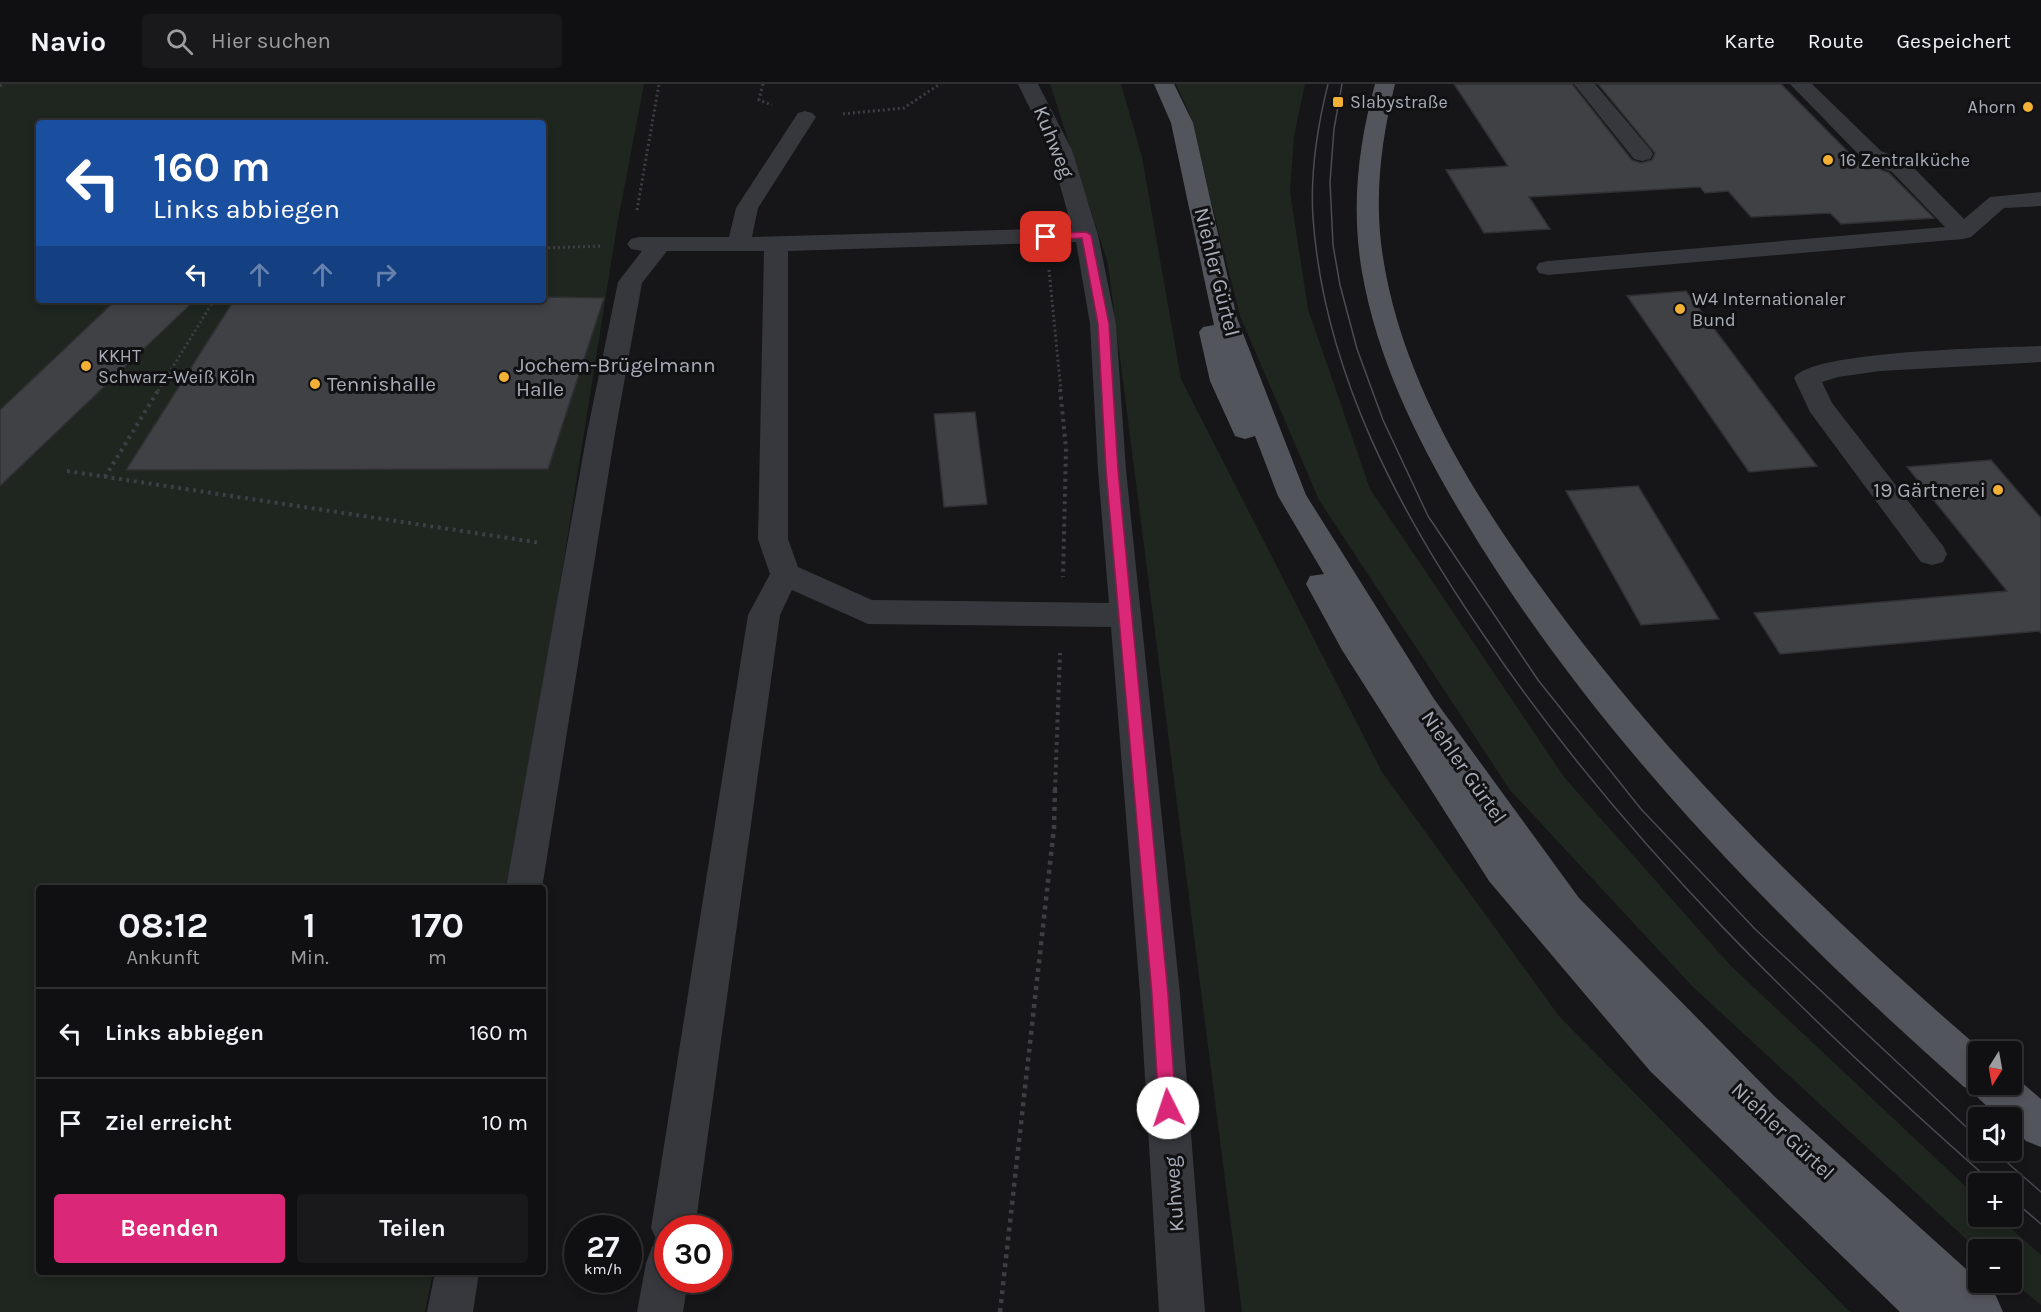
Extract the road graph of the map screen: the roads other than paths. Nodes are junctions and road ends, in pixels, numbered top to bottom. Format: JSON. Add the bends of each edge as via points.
{"nodes":[{"id":1,"x":1028,"y":84,"type":"edge"},
{"id":2,"x":1147,"y":84,"type":"edge"},
{"id":3,"x":1164,"y":84,"type":"edge"},
{"id":4,"x":1385,"y":84,"type":"edge"},
{"id":5,"x":1584,"y":84,"type":"edge"},
{"id":6,"x":1800,"y":84,"type":"edge"},
{"id":7,"x":805,"y":117,"type":"road end"},
{"id":8,"x":1642,"y":154,"type":"dead end"},
{"id":9,"x":2041,"y":199,"type":"edge"},
{"id":10,"x":1963,"y":232,"type":"junction"},
{"id":11,"x":1086,"y":235,"type":"junction"},
{"id":12,"x":739,"y":244,"type":"junction"},
{"id":13,"x":776,"y":244,"type":"junction"},
{"id":14,"x":1548,"y":268,"type":"dead end"},
{"id":15,"x":2041,"y":354,"type":"edge"},
{"id":16,"x":1932,"y":555,"type":"dead end"},
{"id":17,"x":785,"y":574,"type":"junction"},
{"id":18,"x":1125,"y":615,"type":"junction"},
{"id":19,"x":525,"y":885,"type":"edge"},
{"id":20,"x":1968,"y":1064,"type":"edge"},
{"id":21,"x":2005,"y":1095,"type":"edge"},
{"id":22,"x":2041,"y":1126,"type":"edge"},
{"id":23,"x":675,"y":1215,"type":"edge"},
{"id":24,"x":456,"y":1275,"type":"edge"},
{"id":25,"x":663,"y":1293,"type":"edge"},
{"id":26,"x":450,"y":1312,"type":"edge"},
{"id":27,"x":660,"y":1312,"type":"edge"},
{"id":28,"x":1182,"y":1312,"type":"edge"},
{"id":29,"x":1933,"y":1312,"type":"edge"},
{"id":30,"x":1980,"y":1312,"type":"edge"}],
"edges":[{"from":1,"to":11,"type":"street","name":"Kuhweg","via":[[1061,150]]},
{"from":2,"to":29,"type":"main road","name":"Niehler Gürtel","via":[[1166,126],[1223,381],[1284,518],[1359,651],[1502,870],[1664,1057]]},
{"from":3,"to":30,"type":"main road","name":"Niehler Gürtel","via":[[1182,123],[1224,318],[1292,496],[1422,708],[1566,910],[1759,1111]]},
{"from":4,"to":20,"type":"main road","via":[[1370,141],[1367,180],[1368,223],[1380,298],[1410,387],[1445,461],[1478,518],[1558,637],[1641,739],[1749,858]]},
{"from":5,"to":8,"type":"street"},
{"from":6,"to":10,"type":"street","via":[[1873,156],[1900,166]]},
{"from":7,"to":12,"type":"street","via":[[747,208]]},
{"from":9,"to":10,"type":"street","via":[[1998,202]]},
{"from":10,"to":14,"type":"street"},
{"from":11,"to":13,"type":"street"},
{"from":11,"to":18,"type":"street","name":"Kuhweg","via":[[1103,324]]},
{"from":12,"to":13,"type":"street"},
{"from":12,"to":19,"type":"street","via":[[646,244],[630,282]]},
{"from":13,"to":17,"type":"street","via":[[772,539]]},
{"from":15,"to":16,"type":"street","via":[[1880,363],[1835,369],[1807,378],[1820,406]]},
{"from":17,"to":18,"type":"street","via":[[868,612]]},
{"from":17,"to":23,"type":"street","via":[[764,615]]},
{"from":18,"to":28,"type":"street","name":"Kuhweg","via":[[1160,994]]},
{"from":21,"to":22,"type":"main road"},
{"from":24,"to":26,"type":"street"},
{"from":25,"to":27,"type":"street"}]}
